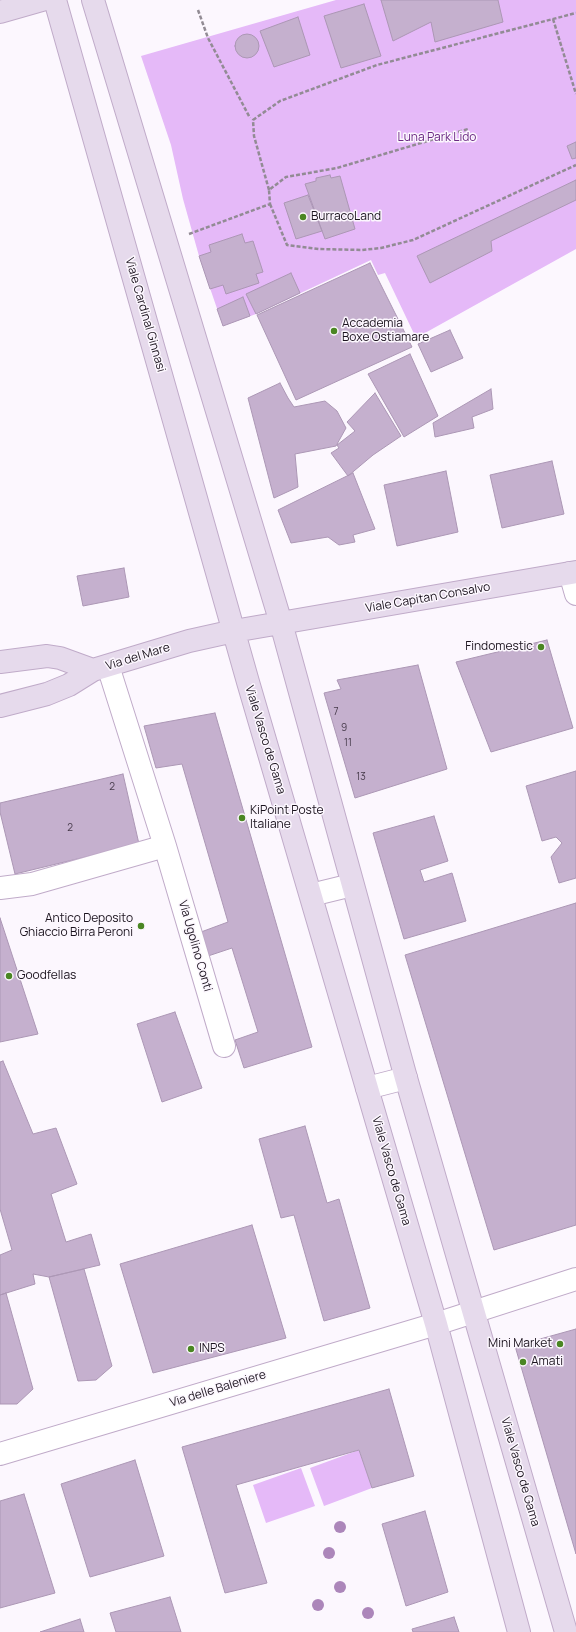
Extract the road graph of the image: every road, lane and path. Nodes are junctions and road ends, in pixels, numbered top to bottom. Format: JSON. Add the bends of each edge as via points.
{"nodes":[{"id":1,"x":42,"y":0,"type":"edge"},
{"id":2,"x":55,"y":0,"type":"edge"},
{"id":3,"x":92,"y":0,"type":"edge"},
{"id":4,"x":198,"y":10,"type":"dead end"},
{"id":5,"x":0,"y":12,"type":"edge"},
{"id":6,"x":576,"y":13,"type":"edge"},
{"id":7,"x":554,"y":19,"type":"junction"},
{"id":8,"x":576,"y":94,"type":"edge"},
{"id":9,"x":250,"y":118,"type":"dead end"},
{"id":10,"x":468,"y":129,"type":"dead end"},
{"id":11,"x":576,"y":165,"type":"edge"},
{"id":12,"x":269,"y":190,"type":"junction"},
{"id":13,"x":270,"y":204,"type":"junction"},
{"id":14,"x":193,"y":233,"type":"dead end"},
{"id":15,"x":574,"y":580,"type":"edge"},
{"id":16,"x":281,"y":624,"type":"junction"},
{"id":17,"x":234,"y":631,"type":"junction"},
{"id":18,"x":0,"y":662,"type":"edge"},
{"id":19,"x":101,"y":668,"type":"junction"},
{"id":20,"x":0,"y":706,"type":"edge"},
{"id":21,"x":166,"y":846,"type":"junction"},
{"id":22,"x":352,"y":885,"type":"junction"},
{"id":23,"x":0,"y":888,"type":"edge"},
{"id":24,"x":311,"y":895,"type":"junction"},
{"id":25,"x":224,"y":1046,"type":"dead end"},
{"id":26,"x":406,"y":1078,"type":"junction"},
{"id":27,"x":367,"y":1088,"type":"junction"},
{"id":28,"x":576,"y":1279,"type":"edge"},
{"id":29,"x":473,"y":1312,"type":"junction"},
{"id":30,"x":436,"y":1324,"type":"junction"},
{"id":31,"x":0,"y":1454,"type":"edge"},
{"id":32,"x":519,"y":1632,"type":"edge"},
{"id":33,"x":566,"y":1632,"type":"edge"}],
"edges":[{"from":1,"to":5,"type":"street"},
{"from":2,"to":17,"type":"street","name":"Viale Cardinal Ginnasi"},
{"from":3,"to":16,"type":"street"},
{"from":4,"to":9,"type":"path","via":[[208,38]]},
{"from":6,"to":7,"type":"path"},
{"from":7,"to":8,"type":"path"},
{"from":7,"to":12,"type":"path","via":[[377,65],[280,101],[252,120]]},
{"from":10,"to":12,"type":"path","via":[[338,168],[286,178]]},
{"from":11,"to":13,"type":"path","via":[[413,240],[375,249],[319,249],[287,245]]},
{"from":12,"to":13,"type":"path"},
{"from":13,"to":14,"type":"path"},
{"from":15,"to":16,"type":"street","name":"Viale Capitan Consalvo"},
{"from":16,"to":17,"type":"street","name":"Via del Mare"},
{"from":16,"to":22,"type":"street","name":"Viale Vasco de Gama"},
{"from":17,"to":19,"type":"street","name":"Via del Mare","via":[[189,641]]},
{"from":17,"to":24,"type":"street","name":"Viale Vasco de Gama"},
{"from":18,"to":19,"type":"street","via":[[47,656]]},
{"from":19,"to":20,"type":"street","name":"Via del Mare","via":[[47,694]]},
{"from":19,"to":21,"type":"street","name":"Via Ugolino Conti"},
{"from":21,"to":23,"type":"street","via":[[32,884]]},
{"from":21,"to":25,"type":"street","name":"Via Ugolino Conti"},
{"from":22,"to":24,"type":"street"},
{"from":22,"to":26,"type":"street","name":"Viale Vasco de Gama"},
{"from":24,"to":27,"type":"street","name":"Viale Vasco de Gama"},
{"from":26,"to":27,"type":"street"},
{"from":26,"to":29,"type":"street","name":"Viale Vasco de Gama"},
{"from":27,"to":30,"type":"street","name":"Viale Vasco de Gama"},
{"from":28,"to":29,"type":"street"},
{"from":29,"to":30,"type":"street"},
{"from":29,"to":33,"type":"street","name":"Viale Vasco de Gama"},
{"from":30,"to":31,"type":"street","name":"Via delle Baleniere"},
{"from":30,"to":32,"type":"street","name":"Viale Vasco de Gama"}]}
